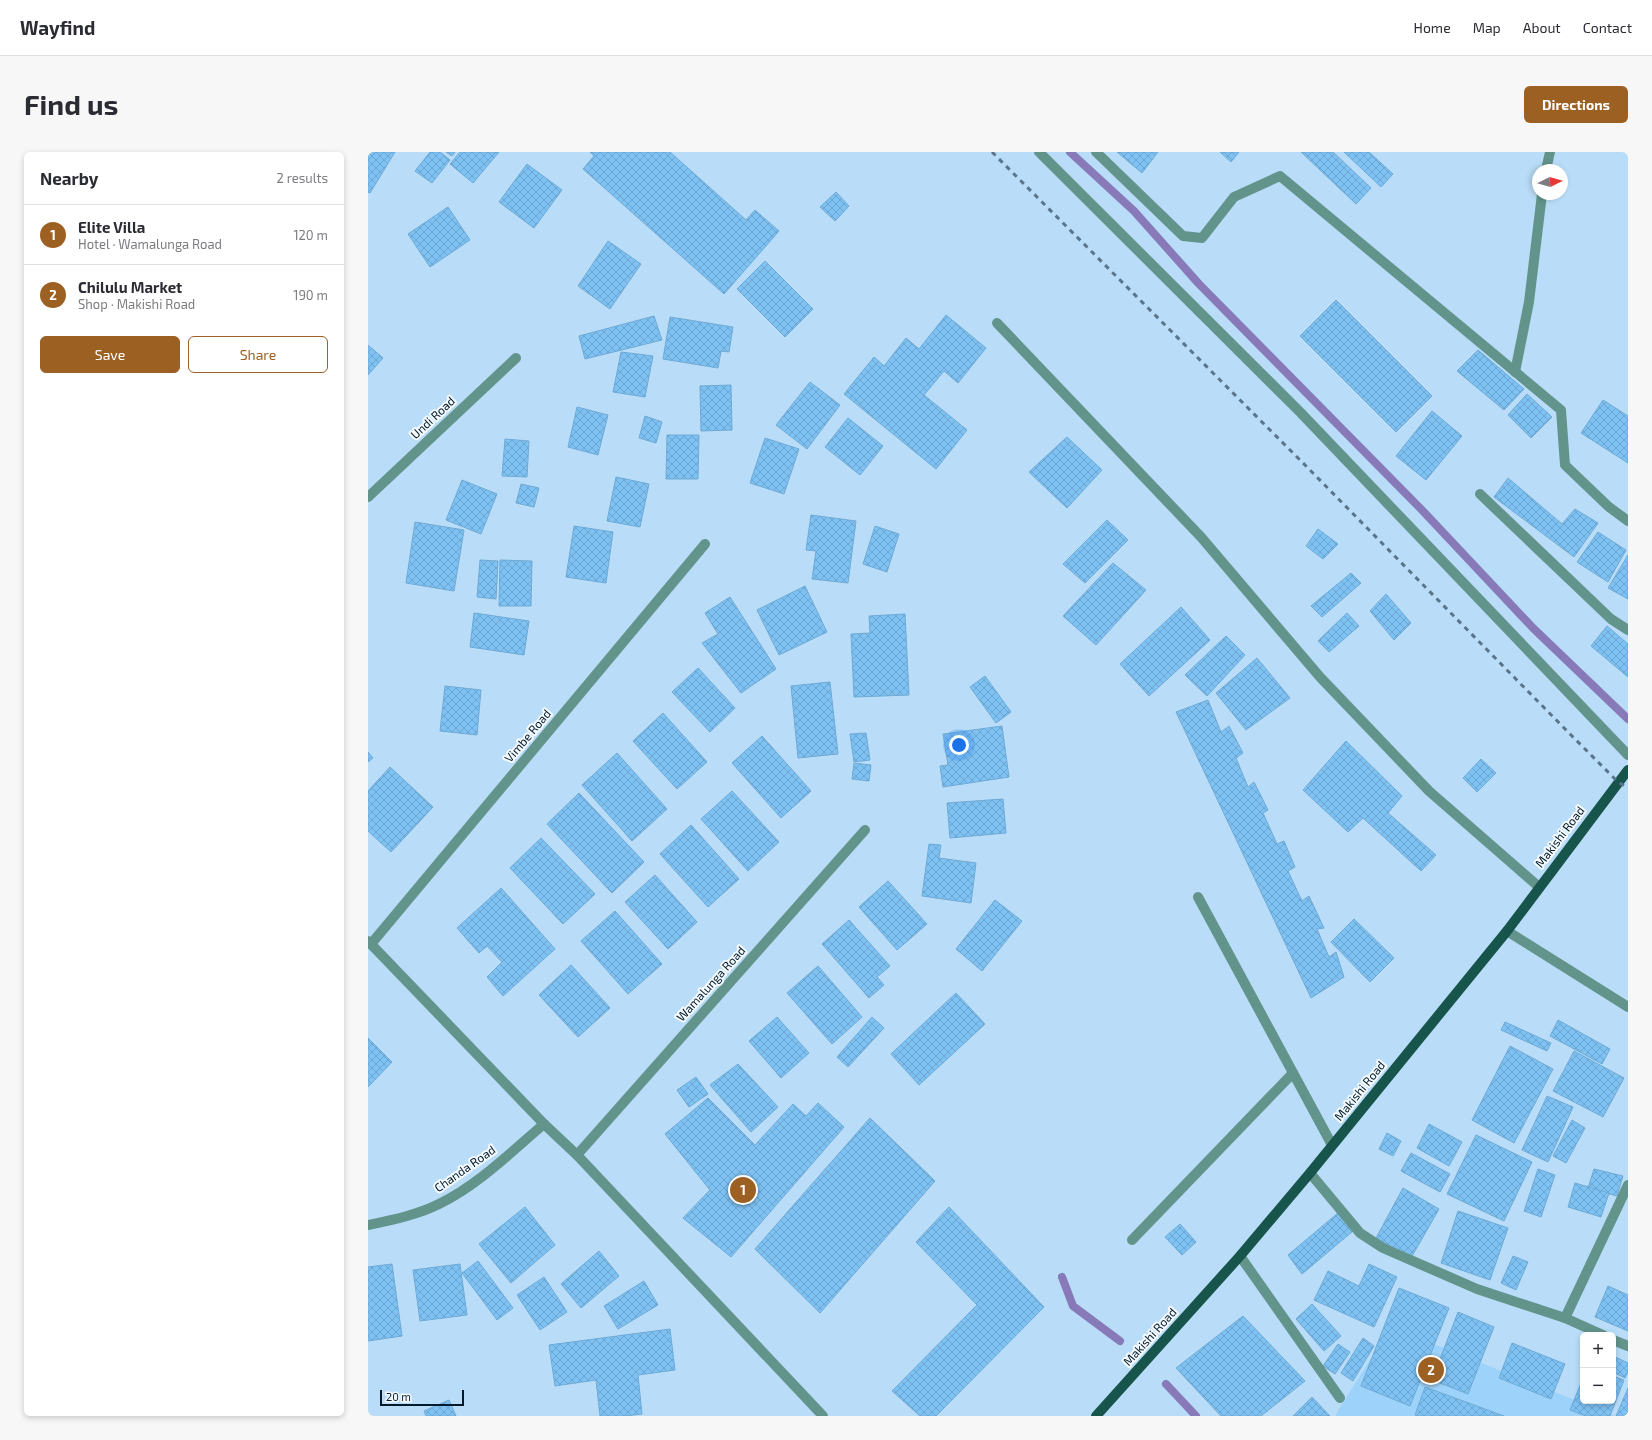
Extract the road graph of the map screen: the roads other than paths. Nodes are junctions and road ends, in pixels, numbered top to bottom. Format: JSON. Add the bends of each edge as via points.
{"nodes":[{"id":1,"x":1039,"y":152,"type":"edge"},
{"id":2,"x":1096,"y":152,"type":"edge"},
{"id":3,"x":1550,"y":152,"type":"edge"},
{"id":4,"x":1547,"y":164,"type":"edge"},
{"id":5,"x":1541,"y":200,"type":"edge"},
{"id":6,"x":997,"y":323,"type":"dead end"},
{"id":7,"x":516,"y":358,"type":"dead end"},
{"id":8,"x":1515,"y":372,"type":"junction"},
{"id":9,"x":1480,"y":494,"type":"dead end"},
{"id":10,"x":368,"y":497,"type":"edge"},
{"id":11,"x":1628,"y":521,"type":"edge"},
{"id":12,"x":706,"y":544,"type":"dead end"},
{"id":13,"x":1628,"y":630,"type":"edge"},
{"id":14,"x":1628,"y":755,"type":"edge"},
{"id":15,"x":1628,"y":770,"type":"edge"},
{"id":16,"x":864,"y":830,"type":"dead end"},
{"id":17,"x":1539,"y":887,"type":"junction"},
{"id":18,"x":1198,"y":897,"type":"dead end"},
{"id":19,"x":1507,"y":931,"type":"junction"},
{"id":20,"x":369,"y":942,"type":"edge"},
{"id":21,"x":1628,"y":1007,"type":"edge"},
{"id":22,"x":1293,"y":1073,"type":"junction"},
{"id":23,"x":544,"y":1124,"type":"junction"},
{"id":24,"x":1332,"y":1146,"type":"junction"},
{"id":25,"x":577,"y":1155,"type":"junction"},
{"id":26,"x":1310,"y":1173,"type":"junction"},
{"id":27,"x":1628,"y":1187,"type":"edge"},
{"id":28,"x":368,"y":1225,"type":"edge"},
{"id":29,"x":1132,"y":1240,"type":"dead end"},
{"id":30,"x":1240,"y":1256,"type":"junction"},
{"id":31,"x":1566,"y":1318,"type":"junction"},
{"id":32,"x":1596,"y":1332,"type":"edge"},
{"id":33,"x":1616,"y":1341,"type":"edge"},
{"id":34,"x":1628,"y":1346,"type":"edge"},
{"id":35,"x":1340,"y":1398,"type":"dead end"},
{"id":36,"x":823,"y":1416,"type":"edge"},
{"id":37,"x":1096,"y":1416,"type":"edge"}],
"edges":[{"from":1,"to":14,"type":"street","via":[[1300,412]]},
{"from":2,"to":8,"type":"street","via":[[1183,236],[1202,238],[1234,197],[1280,176]]},
{"from":3,"to":4,"type":"street"},
{"from":5,"to":8,"type":"street","via":[[1529,302]]},
{"from":6,"to":17,"type":"street","via":[[1201,537],[1320,677],[1429,791]]},
{"from":7,"to":10,"type":"street","name":"Undi Road"},
{"from":8,"to":11,"type":"street","via":[[1561,410],[1565,465],[1609,507]]},
{"from":9,"to":13,"type":"street","via":[[1611,619]]},
{"from":12,"to":20,"type":"street","name":"Vimbe Road"},
{"from":15,"to":17,"type":"main road","name":"Makishi Road"},
{"from":16,"to":25,"type":"street","name":"Wamalunga Road"},
{"from":17,"to":19,"type":"main road","name":"Makishi Road"},
{"from":18,"to":22,"type":"street"},
{"from":19,"to":21,"type":"street"},
{"from":19,"to":24,"type":"main road","name":"Makishi Road"},
{"from":20,"to":23,"type":"street"},
{"from":22,"to":24,"type":"street"},
{"from":22,"to":29,"type":"street"},
{"from":23,"to":25,"type":"street"},
{"from":23,"to":28,"type":"street","name":"Chanda Road","via":[[496,1165],[438,1204],[406,1216]]},
{"from":24,"to":26,"type":"main road","name":"Makishi Road"},
{"from":25,"to":36,"type":"street"},
{"from":26,"to":30,"type":"main road","name":"Makishi Road"},
{"from":26,"to":31,"type":"street","via":[[1360,1233],[1383,1248],[1477,1289]]},
{"from":27,"to":31,"type":"street"},
{"from":30,"to":35,"type":"street"},
{"from":30,"to":37,"type":"main road","name":"Makishi Road"},
{"from":31,"to":32,"type":"street"},
{"from":33,"to":34,"type":"street"}]}
